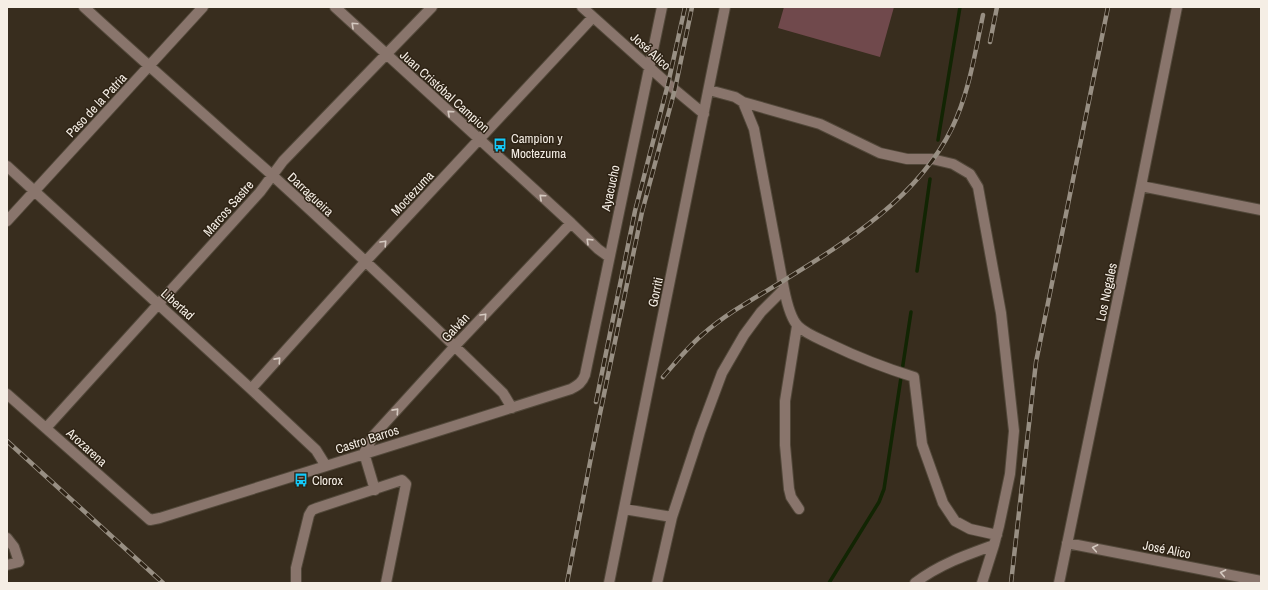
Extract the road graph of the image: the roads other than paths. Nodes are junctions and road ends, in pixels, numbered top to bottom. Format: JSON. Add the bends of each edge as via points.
{"nodes":[{"id":1,"x":84,"y":7,"type":"edge"},
{"id":2,"x":203,"y":7,"type":"edge"},
{"id":3,"x":335,"y":7,"type":"edge"},
{"id":4,"x":432,"y":7,"type":"edge"},
{"id":5,"x":582,"y":7,"type":"edge"},
{"id":6,"x":662,"y":7,"type":"edge"},
{"id":7,"x":725,"y":7,"type":"edge"},
{"id":8,"x":1177,"y":7,"type":"edge"},
{"id":9,"x":593,"y":17,"type":"junction"},
{"id":10,"x":387,"y":55,"type":"junction"},
{"id":11,"x":149,"y":66,"type":"junction"},
{"id":12,"x":649,"y":66,"type":"junction"},
{"id":13,"x":709,"y":90,"type":"junction"},
{"id":14,"x":743,"y":102,"type":"junction"},
{"id":15,"x":704,"y":114,"type":"junction"},
{"id":16,"x":479,"y":139,"type":"junction"},
{"id":17,"x":7,"y":166,"type":"edge"},
{"id":18,"x":272,"y":175,"type":"junction"},
{"id":19,"x":1141,"y":186,"type":"junction"},
{"id":20,"x":34,"y":191,"type":"junction"},
{"id":21,"x":1261,"y":210,"type":"edge"},
{"id":22,"x":7,"y":221,"type":"edge"},
{"id":23,"x":571,"y":223,"type":"junction"},
{"id":24,"x":609,"y":257,"type":"junction"},
{"id":25,"x":366,"y":262,"type":"junction"},
{"id":26,"x":784,"y":289,"type":"junction"},
{"id":27,"x":159,"y":305,"type":"junction"},
{"id":28,"x":797,"y":326,"type":"junction"},
{"id":29,"x":455,"y":346,"type":"junction"},
{"id":30,"x":585,"y":375,"type":"joint"},
{"id":31,"x":251,"y":389,"type":"junction"},
{"id":32,"x":7,"y":394,"type":"edge"},
{"id":33,"x":512,"y":408,"type":"junction"},
{"id":34,"x":46,"y":428,"type":"junction"},
{"id":35,"x":364,"y":453,"type":"junction"},
{"id":36,"x":326,"y":466,"type":"junction"},
{"id":37,"x":375,"y":490,"type":"junction"},
{"id":38,"x":624,"y":509,"type":"junction"},
{"id":39,"x":799,"y":509,"type":"dead end"},
{"id":40,"x":672,"y":517,"type":"junction"},
{"id":41,"x":150,"y":520,"type":"joint"},
{"id":42,"x":7,"y":538,"type":"edge"},
{"id":43,"x":995,"y":540,"type":"junction"},
{"id":44,"x":1067,"y":543,"type":"junction"},
{"id":45,"x":7,"y":565,"type":"edge"},
{"id":46,"x":1261,"y":581,"type":"edge"},
{"id":47,"x":296,"y":583,"type":"edge"},
{"id":48,"x":386,"y":583,"type":"edge"},
{"id":49,"x":609,"y":583,"type":"edge"},
{"id":50,"x":657,"y":583,"type":"edge"},
{"id":51,"x":915,"y":583,"type":"edge"},
{"id":52,"x":982,"y":583,"type":"edge"},
{"id":53,"x":1059,"y":583,"type":"edge"}],
"edges":[{"from":1,"to":11,"type":"street","name":"Darragueira"},
{"from":2,"to":11,"type":"street","name":"Paso de la Patria"},
{"from":10,"to":3,"type":"street","name":"Juan Cristóbal Campion","one_way":true},
{"from":4,"to":10,"type":"street","name":"Marcos Sastre"},
{"from":5,"to":9,"type":"street","name":"José Alico"},
{"from":6,"to":12,"type":"street","name":"Ayacucho"},
{"from":7,"to":13,"type":"street","name":"Gorriti"},
{"from":8,"to":19,"type":"street","name":"Los Nogales"},
{"from":9,"to":12,"type":"street","name":"José Alico"},
{"from":9,"to":16,"type":"street","name":"Moctezuma"},
{"from":16,"to":10,"type":"street","name":"Juan Cristóbal Campion","one_way":true},
{"from":10,"to":18,"type":"street","name":"Marcos Sastre"},
{"from":11,"to":18,"type":"street","name":"Darragueira"},
{"from":11,"to":20,"type":"street","name":"Paso de la Patria"},
{"from":12,"to":15,"type":"street","name":"José Alico"},
{"from":12,"to":24,"type":"street","name":"Ayacucho"},
{"from":13,"to":14,"type":"street","via":[[735,97]]},
{"from":13,"to":15,"type":"street","name":"Gorriti"},
{"from":14,"to":26,"type":"street","via":[[754,129]]},
{"from":14,"to":43,"type":"street","via":[[820,124],[880,153],[953,164],[970,174],[978,187],[1001,313],[1014,431],[1010,474]]},
{"from":15,"to":38,"type":"street","name":"Gorriti"},
{"from":23,"to":16,"type":"street","name":"Juan Cristóbal Campion","one_way":true},
{"from":25,"to":16,"type":"street","name":"Moctezuma","one_way":true},
{"from":17,"to":20,"type":"street","name":"Libertad"},
{"from":18,"to":25,"type":"street","name":"Darragueira"},
{"from":18,"to":27,"type":"street","name":"Marcos Sastre","via":[[260,192]]},
{"from":19,"to":21,"type":"street"},
{"from":19,"to":44,"type":"street","name":"Los Nogales"},
{"from":20,"to":22,"type":"street","name":"Paso de la Patria"},
{"from":20,"to":27,"type":"street","name":"Libertad"},
{"from":24,"to":23,"type":"street","name":"Juan Cristóbal Campion","one_way":true},
{"from":29,"to":23,"type":"street","name":"Galván","one_way":true},
{"from":24,"to":30,"type":"street","name":"Ayacucho"},
{"from":25,"to":29,"type":"street","name":"Darragueira"},
{"from":31,"to":25,"type":"street","name":"Moctezuma","one_way":true},
{"from":26,"to":28,"type":"street","via":[[786,301]]},
{"from":26,"to":40,"type":"street","via":[[752,323],[722,373]]},
{"from":27,"to":31,"type":"street","name":"Libertad"},
{"from":27,"to":34,"type":"street","name":"Marcos Sastre"},
{"from":28,"to":39,"type":"street","via":[[785,401],[785,445],[789,489]]},
{"from":28,"to":43,"type":"street","via":[[829,344],[914,377],[922,444],[943,503],[956,521]]},
{"from":29,"to":33,"type":"street","name":"Darragueira","via":[[503,393]]},
{"from":35,"to":29,"type":"street","name":"Galván","one_way":true,"via":[[374,436]]},
{"from":30,"to":33,"type":"street","name":"Castro Barros","via":[[583,381],[571,389]]},
{"from":31,"to":36,"type":"street","name":"Libertad","via":[[316,450]]},
{"from":32,"to":34,"type":"street","name":"Arozarena"},
{"from":33,"to":35,"type":"street","name":"Castro Barros"},
{"from":34,"to":41,"type":"street","name":"Arozarena"},
{"from":35,"to":36,"type":"street","name":"Castro Barros"},
{"from":35,"to":37,"type":"street"},
{"from":36,"to":41,"type":"street","name":"Castro Barros"},
{"from":37,"to":47,"type":"street","via":[[312,510],[296,568]]},
{"from":37,"to":48,"type":"street","via":[[402,480],[406,484]]},
{"from":38,"to":40,"type":"street"},
{"from":38,"to":49,"type":"street","name":"Gorriti"},
{"from":40,"to":50,"type":"street"},
{"from":42,"to":45,"type":"street","via":[[14,547],[19,562]]},
{"from":43,"to":51,"type":"street"},
{"from":43,"to":52,"type":"street"},
{"from":46,"to":44,"type":"street","name":"José Alico","one_way":true},
{"from":44,"to":53,"type":"street","name":"Los Nogales"}]}
